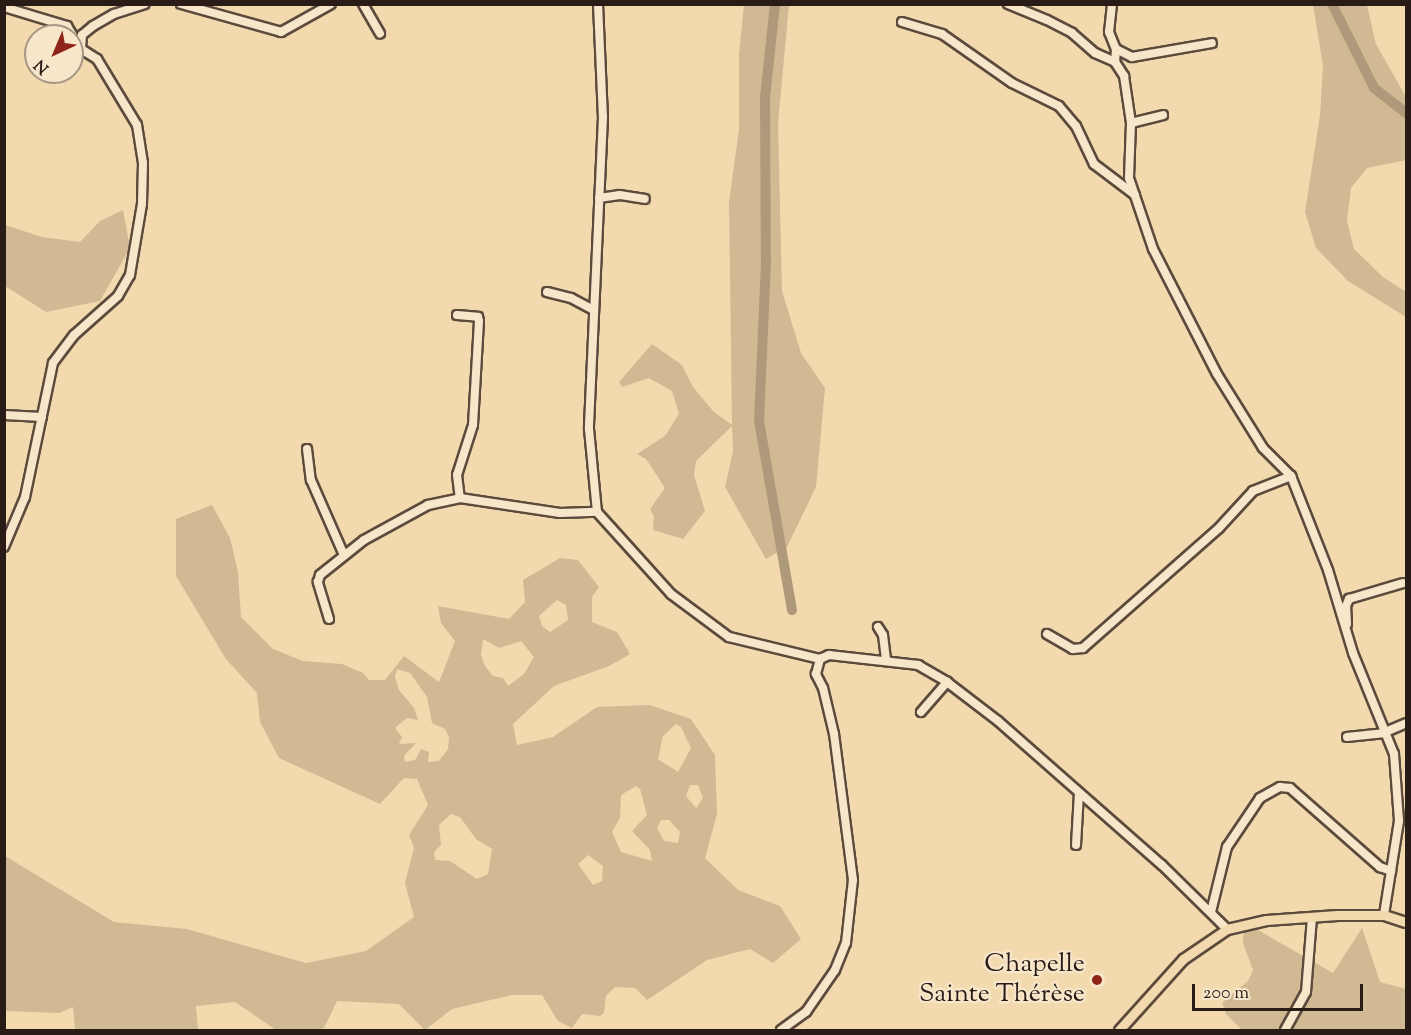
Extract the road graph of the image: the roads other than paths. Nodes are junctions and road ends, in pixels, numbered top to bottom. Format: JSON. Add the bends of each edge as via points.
{"nodes":[{"id":1,"x":144,"y":4,"type":"edge"},
{"id":2,"x":181,"y":4,"type":"edge"},
{"id":3,"x":331,"y":4,"type":"edge"},
{"id":4,"x":363,"y":4,"type":"edge"},
{"id":5,"x":598,"y":4,"type":"edge"},
{"id":6,"x":1008,"y":4,"type":"edge"},
{"id":7,"x":1112,"y":4,"type":"edge"},
{"id":8,"x":4,"y":7,"type":"edge"},
{"id":9,"x":902,"y":22,"type":"dead end"},
{"id":10,"x":60,"y":24,"type":"edge"},
{"id":11,"x":84,"y":33,"type":"edge"},
{"id":12,"x":380,"y":33,"type":"dead end"},
{"id":13,"x":1212,"y":43,"type":"dead end"},
{"id":14,"x":1116,"y":49,"type":"junction"},
{"id":15,"x":84,"y":51,"type":"edge"},
{"id":16,"x":1115,"y":62,"type":"junction"},
{"id":17,"x":1163,"y":115,"type":"dead end"},
{"id":18,"x":1131,"y":123,"type":"junction"},
{"id":19,"x":1135,"y":195,"type":"junction"},
{"id":20,"x":599,"y":198,"type":"junction"},
{"id":21,"x":645,"y":199,"type":"dead end"},
{"id":22,"x":547,"y":292,"type":"dead end"},
{"id":23,"x":592,"y":309,"type":"junction"},
{"id":24,"x":457,"y":315,"type":"dead end"},
{"id":25,"x":4,"y":415,"type":"edge"},
{"id":26,"x":42,"y":417,"type":"junction"},
{"id":27,"x":308,"y":449,"type":"dead end"},
{"id":28,"x":1291,"y":476,"type":"junction"},
{"id":29,"x":460,"y":498,"type":"junction"},
{"id":30,"x":597,"y":512,"type":"junction"},
{"id":31,"x":4,"y":547,"type":"edge"},
{"id":32,"x":344,"y":555,"type":"junction"},
{"id":33,"x":1403,"y":583,"type":"dead end"},
{"id":34,"x":329,"y":619,"type":"dead end"},
{"id":35,"x":878,"y":627,"type":"dead end"},
{"id":36,"x":1047,"y":634,"type":"dead end"},
{"id":37,"x":1348,"y":640,"type":"junction"},
{"id":38,"x":820,"y":659,"type":"junction"},
{"id":39,"x":886,"y":660,"type":"junction"},
{"id":40,"x":947,"y":682,"type":"junction"},
{"id":41,"x":921,"y":712,"type":"dead end"},
{"id":42,"x":1407,"y":723,"type":"edge"},
{"id":43,"x":1383,"y":733,"type":"junction"},
{"id":44,"x":1347,"y":737,"type":"dead end"},
{"id":45,"x":1079,"y":793,"type":"junction"},
{"id":46,"x":1403,"y":821,"type":"edge"},
{"id":47,"x":1076,"y":845,"type":"dead end"},
{"id":48,"x":1391,"y":871,"type":"junction"},
{"id":49,"x":1211,"y":912,"type":"junction"},
{"id":50,"x":1384,"y":915,"type":"junction"},
{"id":51,"x":1312,"y":918,"type":"junction"},
{"id":52,"x":1407,"y":922,"type":"edge"},
{"id":53,"x":1227,"y":929,"type":"junction"},
{"id":54,"x":781,"y":1030,"type":"edge"},
{"id":55,"x":1119,"y":1030,"type":"edge"},
{"id":56,"x":1285,"y":1030,"type":"edge"}],
"edges":[{"from":1,"to":11,"type":"street"},
{"from":2,"to":3,"type":"street","via":[[281,32]]},
{"from":4,"to":12,"type":"street"},
{"from":5,"to":20,"type":"street","via":[[603,83]]},
{"from":6,"to":16,"type":"street","via":[[1064,29],[1095,53]]},
{"from":7,"to":14,"type":"street","via":[[1108,26]]},
{"from":8,"to":10,"type":"street"},
{"from":9,"to":19,"type":"street","via":[[942,34],[1012,83],[1059,106],[1076,126],[1094,164]]},
{"from":13,"to":14,"type":"street","via":[[1132,57]]},
{"from":14,"to":16,"type":"street"},
{"from":15,"to":26,"type":"street","via":[[97,59],[137,125],[142,151],[142,204],[130,275],[118,296],[57,356]]},
{"from":16,"to":18,"type":"street","via":[[1124,76]]},
{"from":17,"to":18,"type":"street"},
{"from":18,"to":19,"type":"street","via":[[1129,178]]},
{"from":19,"to":28,"type":"street","via":[[1161,268],[1217,374],[1263,448]]},
{"from":20,"to":21,"type":"street","via":[[620,195]]},
{"from":20,"to":23,"type":"street"},
{"from":22,"to":23,"type":"street"},
{"from":23,"to":30,"type":"street","via":[[589,429]]},
{"from":24,"to":29,"type":"street","via":[[478,317],[479,321],[473,425],[457,475]]},
{"from":25,"to":26,"type":"street"},
{"from":26,"to":31,"type":"street","via":[[25,497]]},
{"from":27,"to":32,"type":"street","via":[[312,480]]},
{"from":28,"to":36,"type":"street","via":[[1253,491],[1188,556],[1083,648],[1073,648]]},
{"from":28,"to":37,"type":"street","via":[[1329,570]]},
{"from":29,"to":30,"type":"street","via":[[560,513]]},
{"from":29,"to":32,"type":"street","via":[[428,505]]},
{"from":30,"to":38,"type":"street","via":[[671,594],[716,630],[754,645]]},
{"from":32,"to":34,"type":"street","via":[[318,579]]},
{"from":33,"to":37,"type":"street","via":[[1349,599]]},
{"from":35,"to":39,"type":"street","via":[[883,634]]},
{"from":37,"to":43,"type":"street"},
{"from":38,"to":39,"type":"street","via":[[829,655]]},
{"from":38,"to":54,"type":"street","via":[[816,674],[824,688],[834,734],[853,880],[846,943],[836,970],[806,1012]]},
{"from":39,"to":40,"type":"street","via":[[918,665]]},
{"from":40,"to":41,"type":"street"},
{"from":40,"to":45,"type":"street","via":[[999,721]]},
{"from":42,"to":43,"type":"street"},
{"from":43,"to":44,"type":"street"},
{"from":43,"to":46,"type":"street","via":[[1394,754]]},
{"from":45,"to":47,"type":"street"},
{"from":45,"to":49,"type":"street"},
{"from":46,"to":48,"type":"street"},
{"from":48,"to":49,"type":"street","via":[[1380,867],[1290,788],[1280,787],[1252,808],[1227,847]]},
{"from":48,"to":50,"type":"street"},
{"from":49,"to":53,"type":"street"},
{"from":50,"to":51,"type":"main road"},
{"from":50,"to":52,"type":"main road"},
{"from":51,"to":53,"type":"main road","via":[[1266,920]]},
{"from":51,"to":56,"type":"street","via":[[1306,992]]},
{"from":53,"to":55,"type":"main road","via":[[1183,959]]}]}
